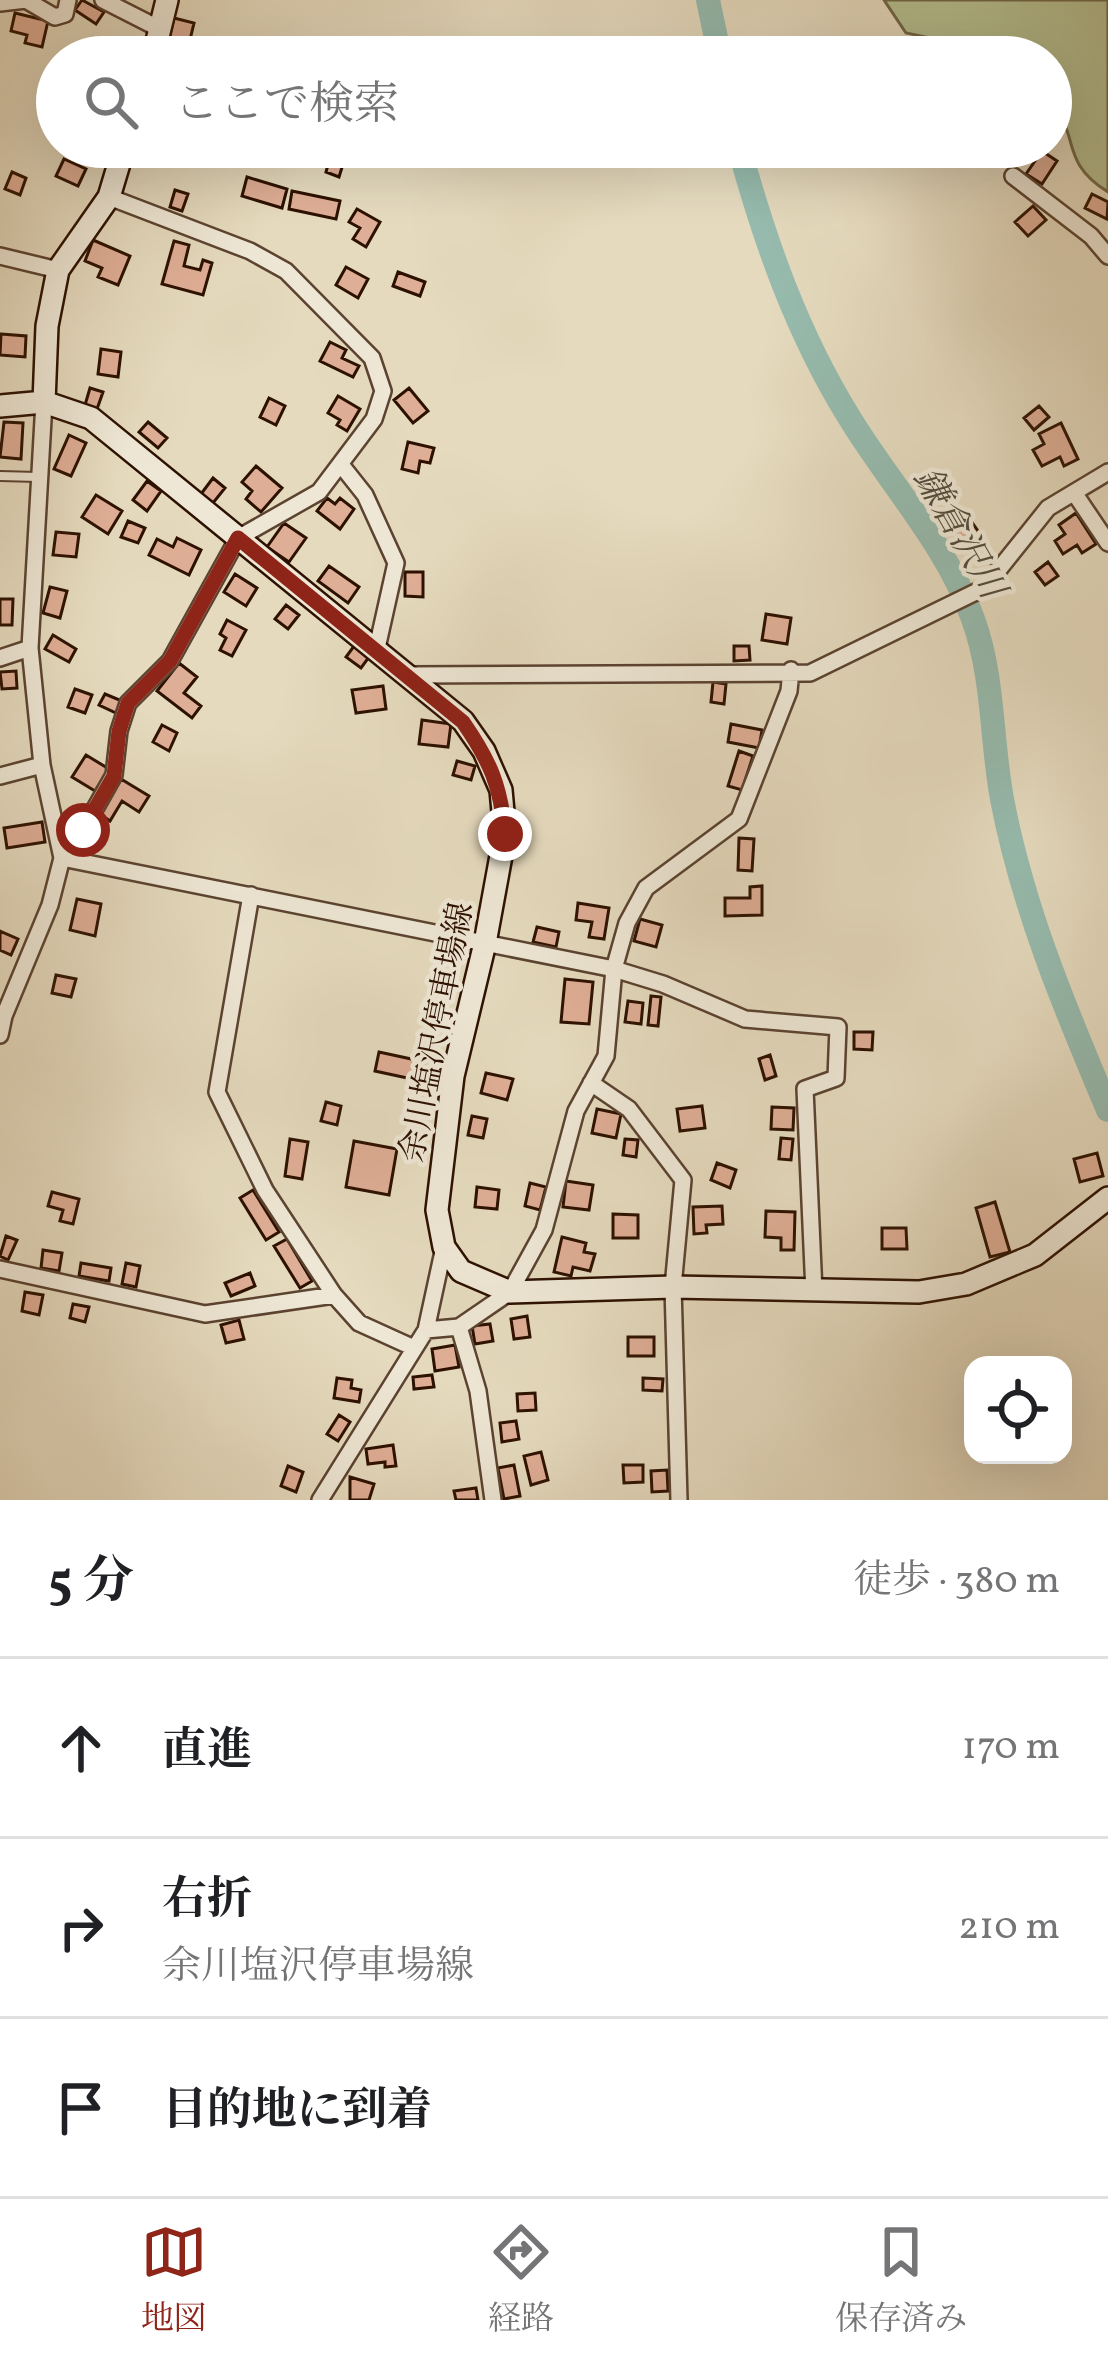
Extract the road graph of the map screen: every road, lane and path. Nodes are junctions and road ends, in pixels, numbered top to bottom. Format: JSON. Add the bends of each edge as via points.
{"nodes":[{"id":1,"x":68,"y":0,"type":"edge"},
{"id":2,"x":103,"y":0,"type":"edge"},
{"id":3,"x":167,"y":0,"type":"edge"},
{"id":4,"x":0,"y":3,"type":"edge"},
{"id":5,"x":158,"y":28,"type":"junction"},
{"id":6,"x":157,"y":36,"type":"edge"},
{"id":7,"x":118,"y":168,"type":"edge"},
{"id":8,"x":1013,"y":176,"type":"dead end"},
{"id":9,"x":109,"y":197,"type":"junction"},
{"id":10,"x":0,"y":256,"type":"edge"},
{"id":11,"x":1108,"y":256,"type":"edge"},
{"id":12,"x":58,"y":270,"type":"junction"},
{"id":13,"x":44,"y":402,"type":"junction"},
{"id":14,"x":0,"y":406,"type":"edge"},
{"id":15,"x":342,"y":466,"type":"junction"},
{"id":16,"x":1108,"y":472,"type":"edge"},
{"id":17,"x":0,"y":476,"type":"edge"},
{"id":18,"x":40,"y":477,"type":"junction"},
{"id":19,"x":1076,"y":494,"type":"junction"},
{"id":20,"x":238,"y":538,"type":"junction"},
{"id":21,"x":1108,"y":543,"type":"edge"},
{"id":22,"x":30,"y":648,"type":"junction"},
{"id":23,"x":377,"y":648,"type":"junction"},
{"id":24,"x":0,"y":658,"type":"edge"},
{"id":25,"x":791,"y":670,"type":"junction"},
{"id":26,"x":410,"y":675,"type":"junction"},
{"id":27,"x":42,"y":765,"type":"junction"},
{"id":28,"x":0,"y":776,"type":"edge"},
{"id":29,"x":62,"y":857,"type":"junction"},
{"id":30,"x":251,"y":895,"type":"junction"},
{"id":31,"x":485,"y":943,"type":"junction"},
{"id":32,"x":614,"y":969,"type":"junction"},
{"id":33,"x":0,"y":1035,"type":"edge"},
{"id":34,"x":591,"y":1083,"type":"junction"},
{"id":35,"x":1108,"y":1198,"type":"edge"},
{"id":36,"x":444,"y":1247,"type":"junction"},
{"id":37,"x":0,"y":1269,"type":"edge"},
{"id":38,"x":674,"y":1287,"type":"junction"},
{"id":39,"x":510,"y":1292,"type":"junction"},
{"id":40,"x":814,"y":1292,"type":"junction"},
{"id":41,"x":334,"y":1295,"type":"junction"},
{"id":42,"x":459,"y":1328,"type":"junction"},
{"id":43,"x":426,"y":1330,"type":"junction"},
{"id":44,"x":415,"y":1348,"type":"junction"},
{"id":45,"x":320,"y":1500,"type":"edge"},
{"id":46,"x":493,"y":1500,"type":"edge"},
{"id":47,"x":679,"y":1500,"type":"edge"}],
"edges":[{"from":1,"to":4,"type":"street","via":[[65,14],[55,17],[26,1]]},
{"from":2,"to":5,"type":"street"},
{"from":3,"to":5,"type":"main road"},
{"from":5,"to":6,"type":"main road"},
{"from":7,"to":9,"type":"main road"},
{"from":8,"to":11,"type":"street"},
{"from":9,"to":12,"type":"main road"},
{"from":9,"to":15,"type":"street","via":[[286,271],[372,358],[383,391]]},
{"from":10,"to":12,"type":"street"},
{"from":12,"to":13,"type":"main road"},
{"from":13,"to":14,"type":"main road"},
{"from":13,"to":18,"type":"street"},
{"from":13,"to":20,"type":"main road","name":"余川塩沢停車場線","via":[[91,418]]},
{"from":15,"to":20,"type":"street","via":[[319,492]]},
{"from":15,"to":23,"type":"street","via":[[395,563]]},
{"from":16,"to":19,"type":"street"},
{"from":17,"to":18,"type":"lane"},
{"from":18,"to":22,"type":"street"},
{"from":19,"to":21,"type":"street"},
{"from":19,"to":25,"type":"street","via":[[1048,508],[984,588],[810,673]]},
{"from":20,"to":23,"type":"main road","name":"余川塩沢停車場線"},
{"from":20,"to":29,"type":"street","via":[[170,661],[128,703],[114,776]]},
{"from":22,"to":24,"type":"street"},
{"from":22,"to":27,"type":"street"},
{"from":23,"to":26,"type":"main road","name":"余川塩沢停車場線"},
{"from":25,"to":26,"type":"street"},
{"from":25,"to":32,"type":"street","via":[[739,819],[646,888]]},
{"from":26,"to":31,"type":"main road","name":"余川塩沢停車場線","via":[[463,722],[501,790],[505,834]]},
{"from":27,"to":28,"type":"street"},
{"from":27,"to":29,"type":"street"},
{"from":29,"to":30,"type":"street"},
{"from":29,"to":33,"type":"street"},
{"from":30,"to":31,"type":"street"},
{"from":30,"to":41,"type":"street","via":[[217,1092],[265,1190]]},
{"from":31,"to":32,"type":"street"},
{"from":31,"to":36,"type":"main road","name":"余川塩沢停車場線","via":[[451,1098],[437,1210]]},
{"from":32,"to":34,"type":"street","via":[[606,1056]]},
{"from":32,"to":40,"type":"street","via":[[745,1019],[838,1027],[836,1078],[805,1089]]},
{"from":34,"to":38,"type":"street","via":[[629,1109],[683,1180]]},
{"from":34,"to":39,"type":"street","via":[[544,1230]]},
{"from":35,"to":40,"type":"main road","via":[[1035,1256],[966,1283],[919,1292]]},
{"from":36,"to":39,"type":"main road","via":[[461,1271]]},
{"from":36,"to":43,"type":"street"},
{"from":37,"to":41,"type":"street","via":[[205,1314]]},
{"from":38,"to":39,"type":"main road"},
{"from":38,"to":40,"type":"main road"},
{"from":38,"to":47,"type":"street"},
{"from":39,"to":42,"type":"street"},
{"from":41,"to":44,"type":"street","via":[[359,1324]]},
{"from":42,"to":43,"type":"street"},
{"from":42,"to":46,"type":"street","via":[[478,1391]]},
{"from":43,"to":44,"type":"street"},
{"from":44,"to":45,"type":"street"}]}
